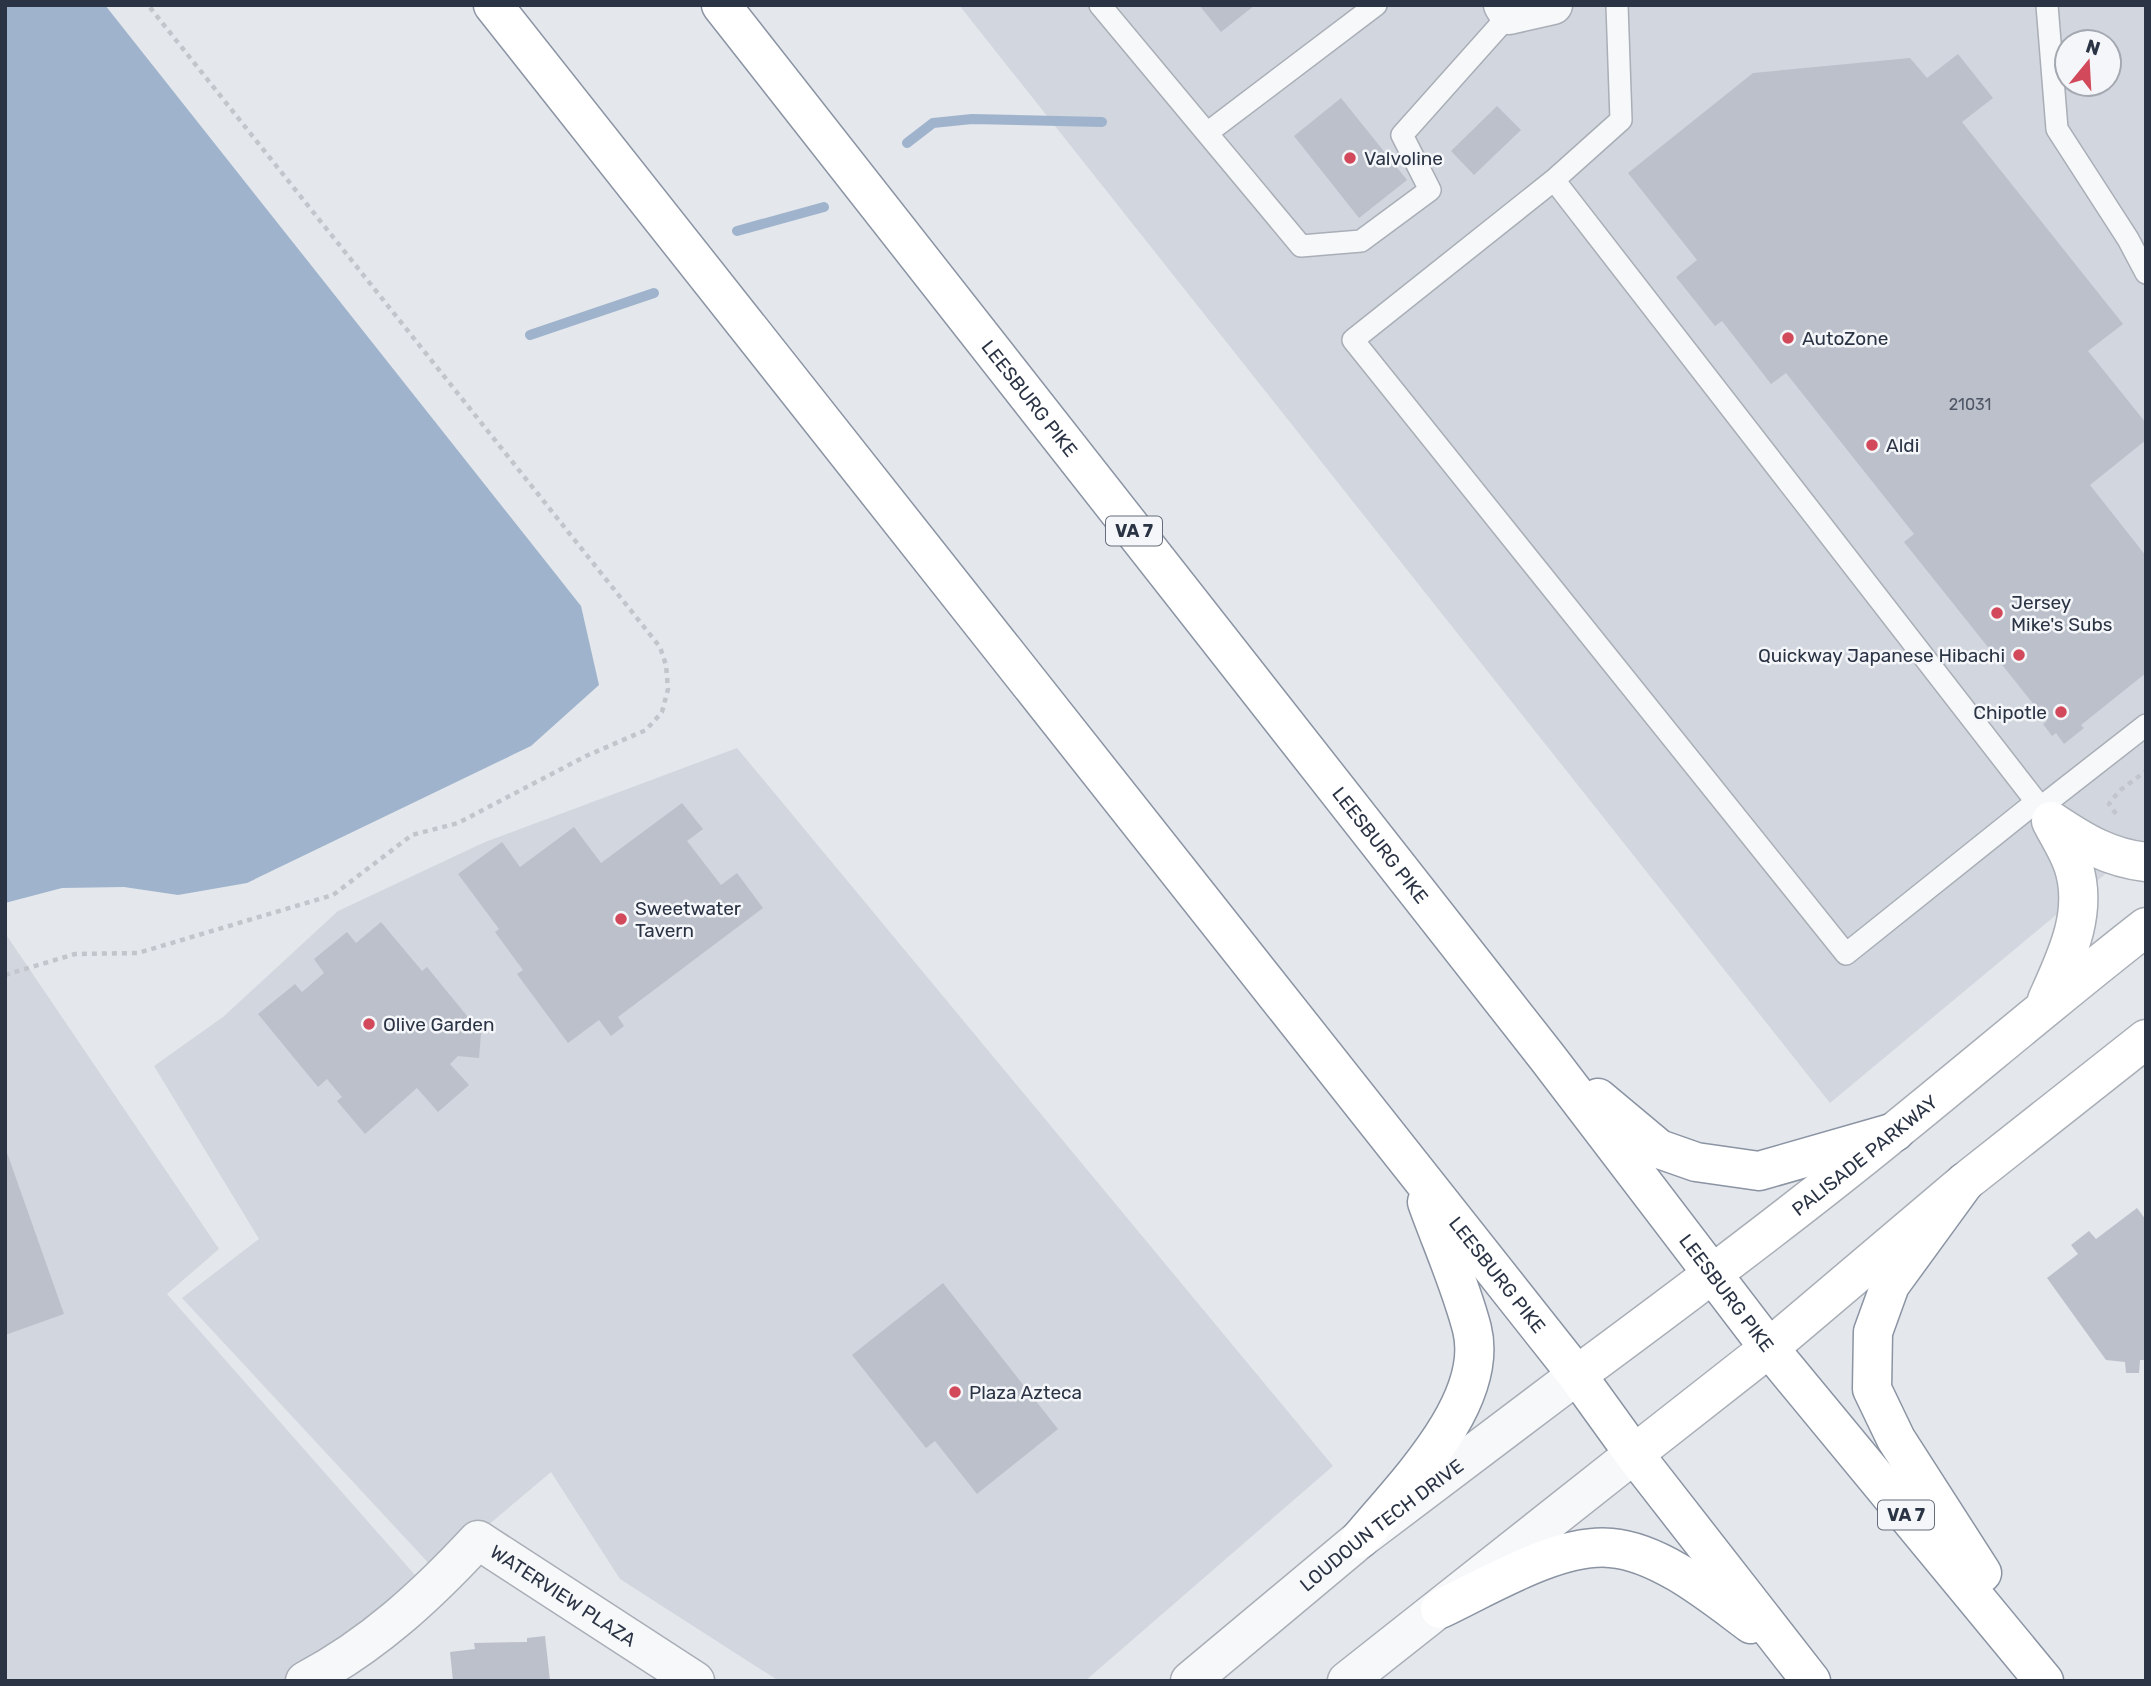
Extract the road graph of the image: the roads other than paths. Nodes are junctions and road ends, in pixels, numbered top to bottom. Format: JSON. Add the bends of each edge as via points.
{"nodes":[{"id":1,"x":493,"y":5,"type":"edge"},
{"id":2,"x":721,"y":5,"type":"edge"},
{"id":3,"x":1100,"y":5,"type":"edge"},
{"id":4,"x":1376,"y":5,"type":"edge"},
{"id":5,"x":1553,"y":5,"type":"edge"},
{"id":6,"x":1616,"y":5,"type":"edge"},
{"id":7,"x":2047,"y":5,"type":"edge"},
{"id":8,"x":1506,"y":10,"type":"edge"},
{"id":9,"x":1207,"y":133,"type":"junction"},
{"id":10,"x":1554,"y":180,"type":"junction"},
{"id":11,"x":2146,"y":273,"type":"edge"},
{"id":12,"x":2146,"y":725,"type":"edge"},
{"id":13,"x":2043,"y":810,"type":"junction"},
{"id":14,"x":2146,"y":862,"type":"edge"},
{"id":15,"x":2146,"y":927,"type":"edge"},
{"id":16,"x":2044,"y":1007,"type":"junction"},
{"id":17,"x":2146,"y":1039,"type":"edge"},
{"id":18,"x":1547,"y":1057,"type":"junction"},
{"id":19,"x":1895,"y":1132,"type":"junction"},
{"id":20,"x":1418,"y":1174,"type":"junction"},
{"id":21,"x":1965,"y":1182,"type":"junction"},
{"id":22,"x":1714,"y":1274,"type":"junction"},
{"id":23,"x":1769,"y":1349,"type":"junction"},
{"id":24,"x":1577,"y":1375,"type":"junction"},
{"id":25,"x":1634,"y":1454,"type":"junction"},
{"id":26,"x":1360,"y":1539,"type":"junction"},
{"id":27,"x":1440,"y":1609,"type":"junction"},
{"id":28,"x":1788,"y":1651,"type":"junction"},
{"id":29,"x":305,"y":1681,"type":"edge"},
{"id":30,"x":695,"y":1681,"type":"edge"},
{"id":31,"x":1190,"y":1681,"type":"edge"},
{"id":32,"x":1347,"y":1681,"type":"edge"},
{"id":33,"x":1811,"y":1681,"type":"edge"},
{"id":34,"x":2044,"y":1681,"type":"edge"},
{"id":35,"x":2051,"y":1681,"type":"edge"}],
"edges":[{"from":1,"to":20,"type":"main road"},
{"from":2,"to":18,"type":"main road","name":"LEESBURG PIKE","number":"VA 7"},
{"from":3,"to":9,"type":"lane"},
{"from":4,"to":9,"type":"lane"},
{"from":5,"to":8,"type":"street"},
{"from":6,"to":10,"type":"lane","via":[[1621,120]]},
{"from":7,"to":11,"type":"lane","via":[[2057,130]]},
{"from":8,"to":9,"type":"lane","via":[[1402,135],[1430,190],[1361,241],[1301,246]]},
{"from":10,"to":13,"type":"lane"},
{"from":10,"to":13,"type":"lane","via":[[1353,340],[1846,954]]},
{"from":12,"to":13,"type":"lane"},
{"from":13,"to":14,"type":"main road","via":[[2095,850]]},
{"from":13,"to":16,"type":"main road","via":[[2073,864],[2079,909],[2069,951]]},
{"from":15,"to":16,"type":"main road","name":"PALISADE PARKWAY"},
{"from":16,"to":19,"type":"main road","name":"PALISADE PARKWAY"},
{"from":17,"to":21,"type":"main road"},
{"from":18,"to":19,"type":"main road","via":[[1659,1149],[1696,1162],[1759,1171]]},
{"from":18,"to":22,"type":"main road","name":"LEESBURG PIKE","number":"VA 7"},
{"from":19,"to":22,"type":"main road","name":"PALISADE PARKWAY"},
{"from":20,"to":24,"type":"main road","name":"LEESBURG PIKE"},
{"from":20,"to":26,"type":"main road","via":[[1472,1331],[1472,1375],[1432,1451]]},
{"from":21,"to":23,"type":"main road"},
{"from":21,"to":35,"type":"main road","via":[[1890,1285],[1873,1332],[1872,1389],[1896,1439]]},
{"from":22,"to":23,"type":"main road","name":"LEESBURG PIKE","number":"VA 7"},
{"from":22,"to":24,"type":"main road","name":"PALISADE PARKWAY"},
{"from":23,"to":25,"type":"main road"},
{"from":23,"to":34,"type":"main road","name":"LEESBURG PIKE","number":"VA 7"},
{"from":24,"to":25,"type":"main road"},
{"from":24,"to":26,"type":"street","name":"LOUDOUN TECH DRIVE"},
{"from":25,"to":27,"type":"street"},
{"from":25,"to":28,"type":"main road"},
{"from":26,"to":31,"type":"street","name":"LOUDOUN TECH DRIVE"},
{"from":27,"to":28,"type":"main road","via":[[1552,1556],[1610,1548],[1642,1556],[1692,1581]]},
{"from":27,"to":32,"type":"street"},
{"from":28,"to":33,"type":"main road"},
{"from":29,"to":30,"type":"street","name":"WATERVIEW PLAZA","via":[[384,1631],[430,1592],[478,1540]]}]}
